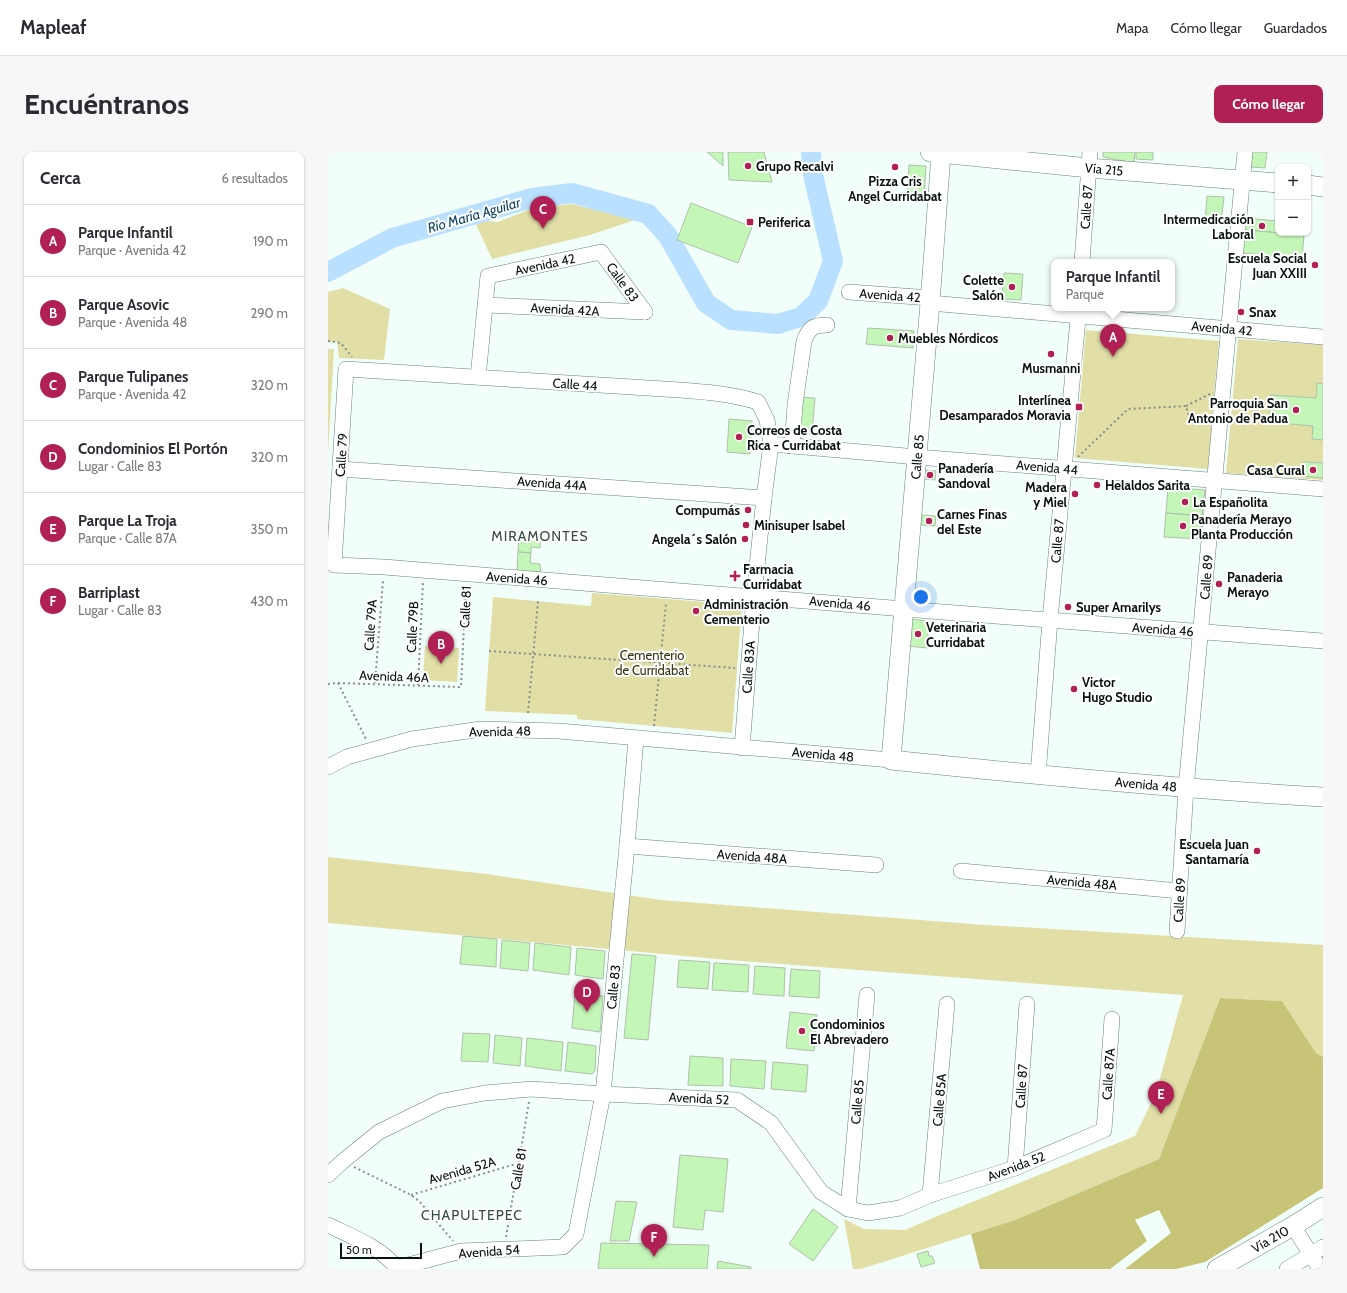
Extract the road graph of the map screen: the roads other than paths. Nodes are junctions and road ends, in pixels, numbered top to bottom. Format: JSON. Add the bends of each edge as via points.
{"nodes":[{"id":1,"x":1245,"y":152,"type":"edge"},
{"id":2,"x":936,"y":153,"type":"edge"},
{"id":3,"x":1090,"y":160,"type":"edge"},
{"id":4,"x":1242,"y":180,"type":"junction"},
{"id":5,"x":1275,"y":183,"type":"edge"},
{"id":6,"x":1311,"y":186,"type":"edge"},
{"id":7,"x":1323,"y":187,"type":"edge"},
{"id":8,"x":601,"y":252,"type":"joint"},
{"id":9,"x":1082,"y":259,"type":"edge"},
{"id":10,"x":849,"y":292,"type":"dead end"},
{"id":11,"x":931,"y":300,"type":"junction"},
{"id":12,"x":486,"y":305,"type":"junction"},
{"id":13,"x":1051,"y":310,"type":"edge"},
{"id":14,"x":1067,"y":311,"type":"edge"},
{"id":15,"x":644,"y":312,"type":"joint"},
{"id":16,"x":1079,"y":312,"type":"edge"},
{"id":17,"x":827,"y":325,"type":"dead end"},
{"id":18,"x":1229,"y":328,"type":"junction"},
{"id":19,"x":1323,"y":337,"type":"edge"},
{"id":20,"x":346,"y":369,"type":"joint"},
{"id":21,"x":478,"y":377,"type":"junction"},
{"id":22,"x":771,"y":444,"type":"junction"},
{"id":23,"x":792,"y":446,"type":"junction"},
{"id":24,"x":917,"y":457,"type":"junction"},
{"id":25,"x":1068,"y":465,"type":"junction"},
{"id":26,"x":340,"y":469,"type":"junction"},
{"id":27,"x":1214,"y":480,"type":"junction"},
{"id":28,"x":1323,"y":489,"type":"edge"},
{"id":29,"x":764,"y":498,"type":"junction"},
{"id":30,"x":332,"y":524,"type":"edge"},
{"id":31,"x":334,"y":565,"type":"joint"},
{"id":32,"x":754,"y":596,"type":"junction"},
{"id":33,"x":904,"y":609,"type":"junction"},
{"id":34,"x":1050,"y":620,"type":"junction"},
{"id":35,"x":1201,"y":632,"type":"junction"},
{"id":36,"x":1323,"y":641,"type":"edge"},
{"id":37,"x":636,"y":739,"type":"junction"},
{"id":38,"x":742,"y":748,"type":"junction"},
{"id":39,"x":891,"y":760,"type":"junction"},
{"id":40,"x":328,"y":767,"type":"edge"},
{"id":41,"x":1038,"y":775,"type":"junction"},
{"id":42,"x":1186,"y":788,"type":"junction"},
{"id":43,"x":1323,"y":797,"type":"edge"},
{"id":44,"x":627,"y":846,"type":"junction"},
{"id":45,"x":876,"y":865,"type":"dead end"},
{"id":46,"x":961,"y":871,"type":"dead end"},
{"id":47,"x":1180,"y":891,"type":"junction"},
{"id":48,"x":1177,"y":932,"type":"dead end"},
{"id":49,"x":867,"y":995,"type":"dead end"},
{"id":50,"x":947,"y":1004,"type":"dead end"},
{"id":51,"x":1027,"y":1004,"type":"dead end"},
{"id":52,"x":1112,"y":1019,"type":"dead end"},
{"id":53,"x":603,"y":1094,"type":"junction"},
{"id":54,"x":1104,"y":1130,"type":"joint"},
{"id":55,"x":1015,"y":1168,"type":"junction"},
{"id":56,"x":328,"y":1175,"type":"edge"},
{"id":57,"x":930,"y":1195,"type":"junction"},
{"id":58,"x":1323,"y":1207,"type":"edge"},
{"id":59,"x":848,"y":1209,"type":"junction"},
{"id":60,"x":328,"y":1225,"type":"edge"},
{"id":61,"x":1293,"y":1226,"type":"junction"},
{"id":62,"x":576,"y":1234,"type":"joint"},
{"id":63,"x":1317,"y":1251,"type":"edge"},
{"id":64,"x":398,"y":1268,"type":"edge"},
{"id":65,"x":1217,"y":1269,"type":"edge"},
{"id":66,"x":1287,"y":1269,"type":"edge"},
{"id":67,"x":1320,"y":1269,"type":"edge"}],
"edges":[{"from":1,"to":4,"type":"street","name":"Calle 89"},
{"from":2,"to":3,"type":"main road","name":"Vía 215"},
{"from":2,"to":11,"type":"main road","name":"Calle 85"},
{"from":3,"to":4,"type":"main road","name":"Vía 215"},
{"from":3,"to":9,"type":"street","name":"Calle 87"},
{"from":4,"to":5,"type":"main road","name":"Vía 215"},
{"from":4,"to":18,"type":"street","name":"Calle 89"},
{"from":6,"to":7,"type":"main road"},
{"from":8,"to":12,"type":"street","name":"Avenida 42","via":[[488,276]]},
{"from":8,"to":15,"type":"street","name":"Calle 83"},
{"from":10,"to":11,"type":"street","name":"Avenida 42"},
{"from":11,"to":13,"type":"street","name":"Avenida 42"},
{"from":11,"to":24,"type":"main road","name":"Calle 85"},
{"from":12,"to":15,"type":"street","name":"Avenida 42A"},
{"from":12,"to":21,"type":"street"},
{"from":14,"to":16,"type":"street","name":"Avenida 42"},
{"from":16,"to":18,"type":"street","name":"Avenida 42"},
{"from":16,"to":25,"type":"street","name":"Calle 87"},
{"from":17,"to":23,"type":"street","via":[[813,327],[804,341]]},
{"from":18,"to":19,"type":"street","name":"Avenida 42"},
{"from":18,"to":27,"type":"street","name":"Calle 89"},
{"from":20,"to":21,"type":"street","name":"Calle 44"},
{"from":20,"to":26,"type":"street","name":"Calle 79"},
{"from":21,"to":22,"type":"street","name":"Calle 44","via":[[680,390],[741,397],[758,402],[767,420]]},
{"from":22,"to":23,"type":"street","name":"Avenida 44"},
{"from":22,"to":29,"type":"street","name":"Calle 83A"},
{"from":23,"to":24,"type":"street","name":"Avenida 44"},
{"from":24,"to":25,"type":"street","name":"Avenida 44"},
{"from":24,"to":33,"type":"main road","name":"Calle 85"},
{"from":25,"to":27,"type":"street","name":"Avenida 44"},
{"from":25,"to":34,"type":"street","name":"Calle 87"},
{"from":26,"to":29,"type":"street","name":"Avenida 44A"},
{"from":26,"to":30,"type":"street","name":"Calle 79"},
{"from":27,"to":28,"type":"street","name":"Avenida 44"},
{"from":27,"to":35,"type":"street","name":"Calle 89"},
{"from":29,"to":32,"type":"street","name":"Calle 83A"},
{"from":30,"to":31,"type":"street","name":"Calle 79"},
{"from":31,"to":32,"type":"street","name":"Avenida 46"},
{"from":32,"to":33,"type":"street","name":"Avenida 46"},
{"from":32,"to":38,"type":"street","name":"Calle 83A"},
{"from":33,"to":34,"type":"street","name":"Avenida 46"},
{"from":33,"to":39,"type":"main road","name":"Calle 85"},
{"from":34,"to":35,"type":"street","name":"Avenida 46"},
{"from":34,"to":41,"type":"street","name":"Calle 87"},
{"from":35,"to":36,"type":"street","name":"Avenida 46"},
{"from":35,"to":42,"type":"street","name":"Calle 89"},
{"from":37,"to":38,"type":"street","name":"Avenida 48"},
{"from":37,"to":40,"type":"street","name":"Avenida 48","via":[[559,731],[481,729],[412,739],[347,757]]},
{"from":37,"to":44,"type":"street","name":"Calle 83"},
{"from":38,"to":39,"type":"street","name":"Avenida 48"},
{"from":39,"to":41,"type":"main road","name":"Avenida 48"},
{"from":41,"to":42,"type":"main road","name":"Avenida 48"},
{"from":42,"to":43,"type":"main road","name":"Avenida 48"},
{"from":42,"to":47,"type":"street","name":"Calle 89"},
{"from":44,"to":45,"type":"street","name":"Avenida 48A"},
{"from":44,"to":53,"type":"street","name":"Calle 83"},
{"from":46,"to":47,"type":"street","name":"Avenida 48A"},
{"from":47,"to":48,"type":"street","name":"Calle 89"},
{"from":49,"to":59,"type":"street","name":"Calle 85"},
{"from":50,"to":57,"type":"street","name":"Calle 85A"},
{"from":51,"to":55,"type":"street","name":"Calle 87"},
{"from":52,"to":54,"type":"street","name":"Calle 87A"},
{"from":53,"to":56,"type":"street","name":"Avenida 52","via":[[532,1089],[486,1093],[442,1101],[379,1132]]},
{"from":53,"to":59,"type":"street","name":"Avenida 52","via":[[737,1100],[771,1123],[821,1192]]},
{"from":53,"to":62,"type":"street","name":"Calle 83"},
{"from":54,"to":55,"type":"street","name":"Avenida 52"},
{"from":55,"to":57,"type":"street","name":"Avenida 52"},
{"from":57,"to":59,"type":"street","name":"Avenida 52","via":[[900,1208],[868,1212]]},
{"from":58,"to":61,"type":"main road","name":"Vía 210"},
{"from":60,"to":64,"type":"street","via":[[384,1254]]},
{"from":61,"to":63,"type":"street"},
{"from":61,"to":65,"type":"main road","name":"Vía 210"},
{"from":62,"to":64,"type":"street","name":"Avenida 54","via":[[563,1247],[461,1251]]},
{"from":63,"to":66,"type":"street"},
{"from":63,"to":67,"type":"street"}]}
